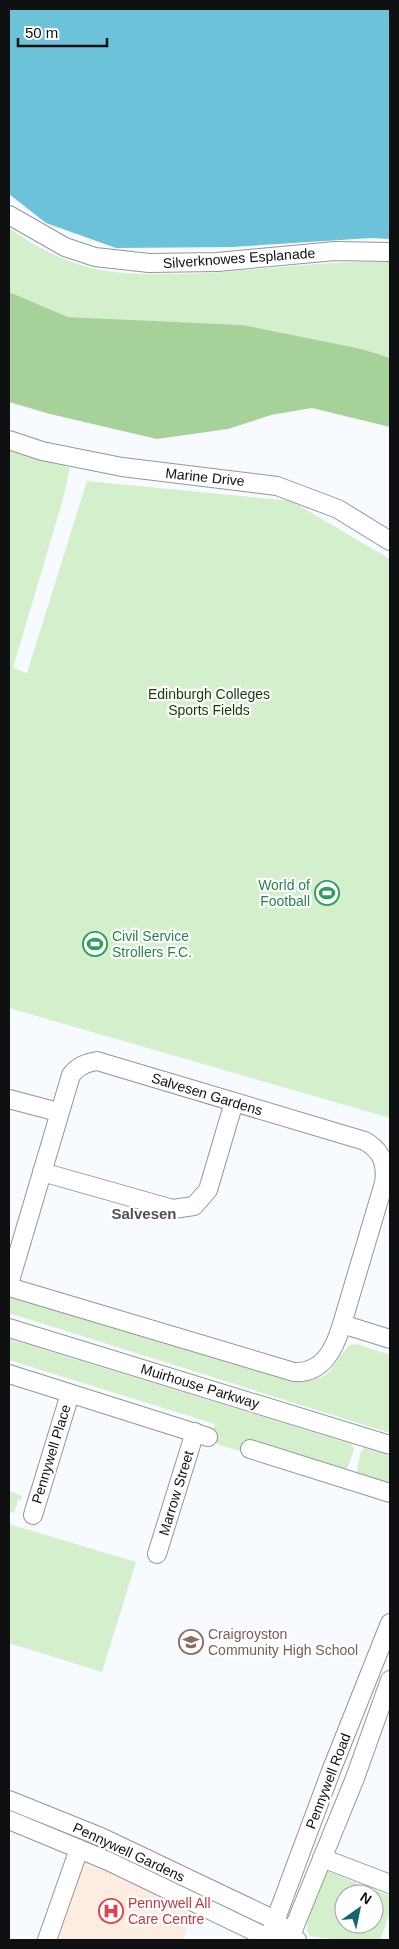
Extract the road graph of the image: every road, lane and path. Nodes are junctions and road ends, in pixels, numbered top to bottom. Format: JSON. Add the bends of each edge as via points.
{"nodes":[{"id":1,"x":9,"y":215,"type":"edge"},
{"id":2,"x":390,"y":252,"type":"edge"},
{"id":3,"x":9,"y":440,"type":"edge"},
{"id":4,"x":390,"y":542,"type":"edge"},
{"id":5,"x":9,"y":1099,"type":"edge"},
{"id":6,"x":234,"y":1102,"type":"junction"},
{"id":7,"x":58,"y":1112,"type":"junction"},
{"id":8,"x":42,"y":1172,"type":"junction"},
{"id":9,"x":9,"y":1286,"type":"edge"},
{"id":10,"x":342,"y":1324,"type":"junction"},
{"id":11,"x":9,"y":1328,"type":"edge"},
{"id":12,"x":390,"y":1339,"type":"edge"},
{"id":13,"x":9,"y":1374,"type":"edge"},
{"id":14,"x":70,"y":1394,"type":"junction"},
{"id":15,"x":390,"y":1445,"type":"edge"},
{"id":16,"x":250,"y":1449,"type":"dead end"},
{"id":17,"x":390,"y":1492,"type":"edge"},
{"id":18,"x":33,"y":1515,"type":"dead end"},
{"id":19,"x":158,"y":1554,"type":"dead end"},
{"id":20,"x":390,"y":1623,"type":"edge"},
{"id":21,"x":390,"y":1680,"type":"edge"},
{"id":22,"x":9,"y":1800,"type":"edge"},
{"id":23,"x":9,"y":1820,"type":"edge"},
{"id":24,"x":79,"y":1849,"type":"junction"},
{"id":25,"x":322,"y":1858,"type":"junction"},
{"id":26,"x":390,"y":1884,"type":"edge"},
{"id":27,"x":275,"y":1920,"type":"junction"},
{"id":28,"x":268,"y":1939,"type":"edge"},
{"id":29,"x":292,"y":1939,"type":"edge"},
{"id":30,"x":47,"y":1940,"type":"edge"}],
"edges":[{"from":1,"to":2,"type":"street","name":"Silverknowes Esplanade","via":[[65,247],[95,258],[148,263],[217,262],[335,251]]},
{"from":3,"to":4,"type":"street","name":"Marine Drive","via":[[42,452],[122,468],[277,486],[338,509]]},
{"from":5,"to":7,"type":"street"},
{"from":6,"to":7,"type":"street","name":"Salvesen Gardens","via":[[97,1061],[77,1068],[71,1075]]},
{"from":6,"to":8,"type":"street","via":[[208,1190],[194,1206],[173,1209]]},
{"from":6,"to":10,"type":"street","name":"Salvesen Gardens","via":[[366,1141],[381,1154],[386,1172],[384,1183]]},
{"from":7,"to":8,"type":"street","name":"Salvesen Gardens"},
{"from":8,"to":9,"type":"street","name":"Salvesen Gardens"},
{"from":9,"to":10,"type":"street","name":"Salvesen Gardens","via":[[294,1372],[312,1369],[326,1360]]},
{"from":10,"to":12,"type":"street"},
{"from":11,"to":15,"type":"street","name":"Muirhouse Parkway"},
{"from":13,"to":14,"type":"street"},
{"from":14,"to":18,"type":"street","name":"Pennywell Place"},
{"from":14,"to":19,"type":"street","name":"Marrow Street","via":[[201,1435]]},
{"from":16,"to":17,"type":"street"},
{"from":20,"to":27,"type":"street","name":"Pennywell Road"},
{"from":21,"to":25,"type":"street","name":"Pennywell Road"},
{"from":22,"to":27,"type":"street","name":"Pennywell Gardens","via":[[101,1836]]},
{"from":23,"to":24,"type":"street","name":"Pennywell Gardens"},
{"from":24,"to":28,"type":"street","name":"Pennywell Gardens"},
{"from":24,"to":30,"type":"street"},
{"from":25,"to":26,"type":"street"},
{"from":25,"to":29,"type":"street","name":"Pennywell Road"},
{"from":27,"to":28,"type":"street","name":"Pennywell Road"},
{"from":27,"to":29,"type":"street"},
{"from":28,"to":29,"type":"street"}]}
